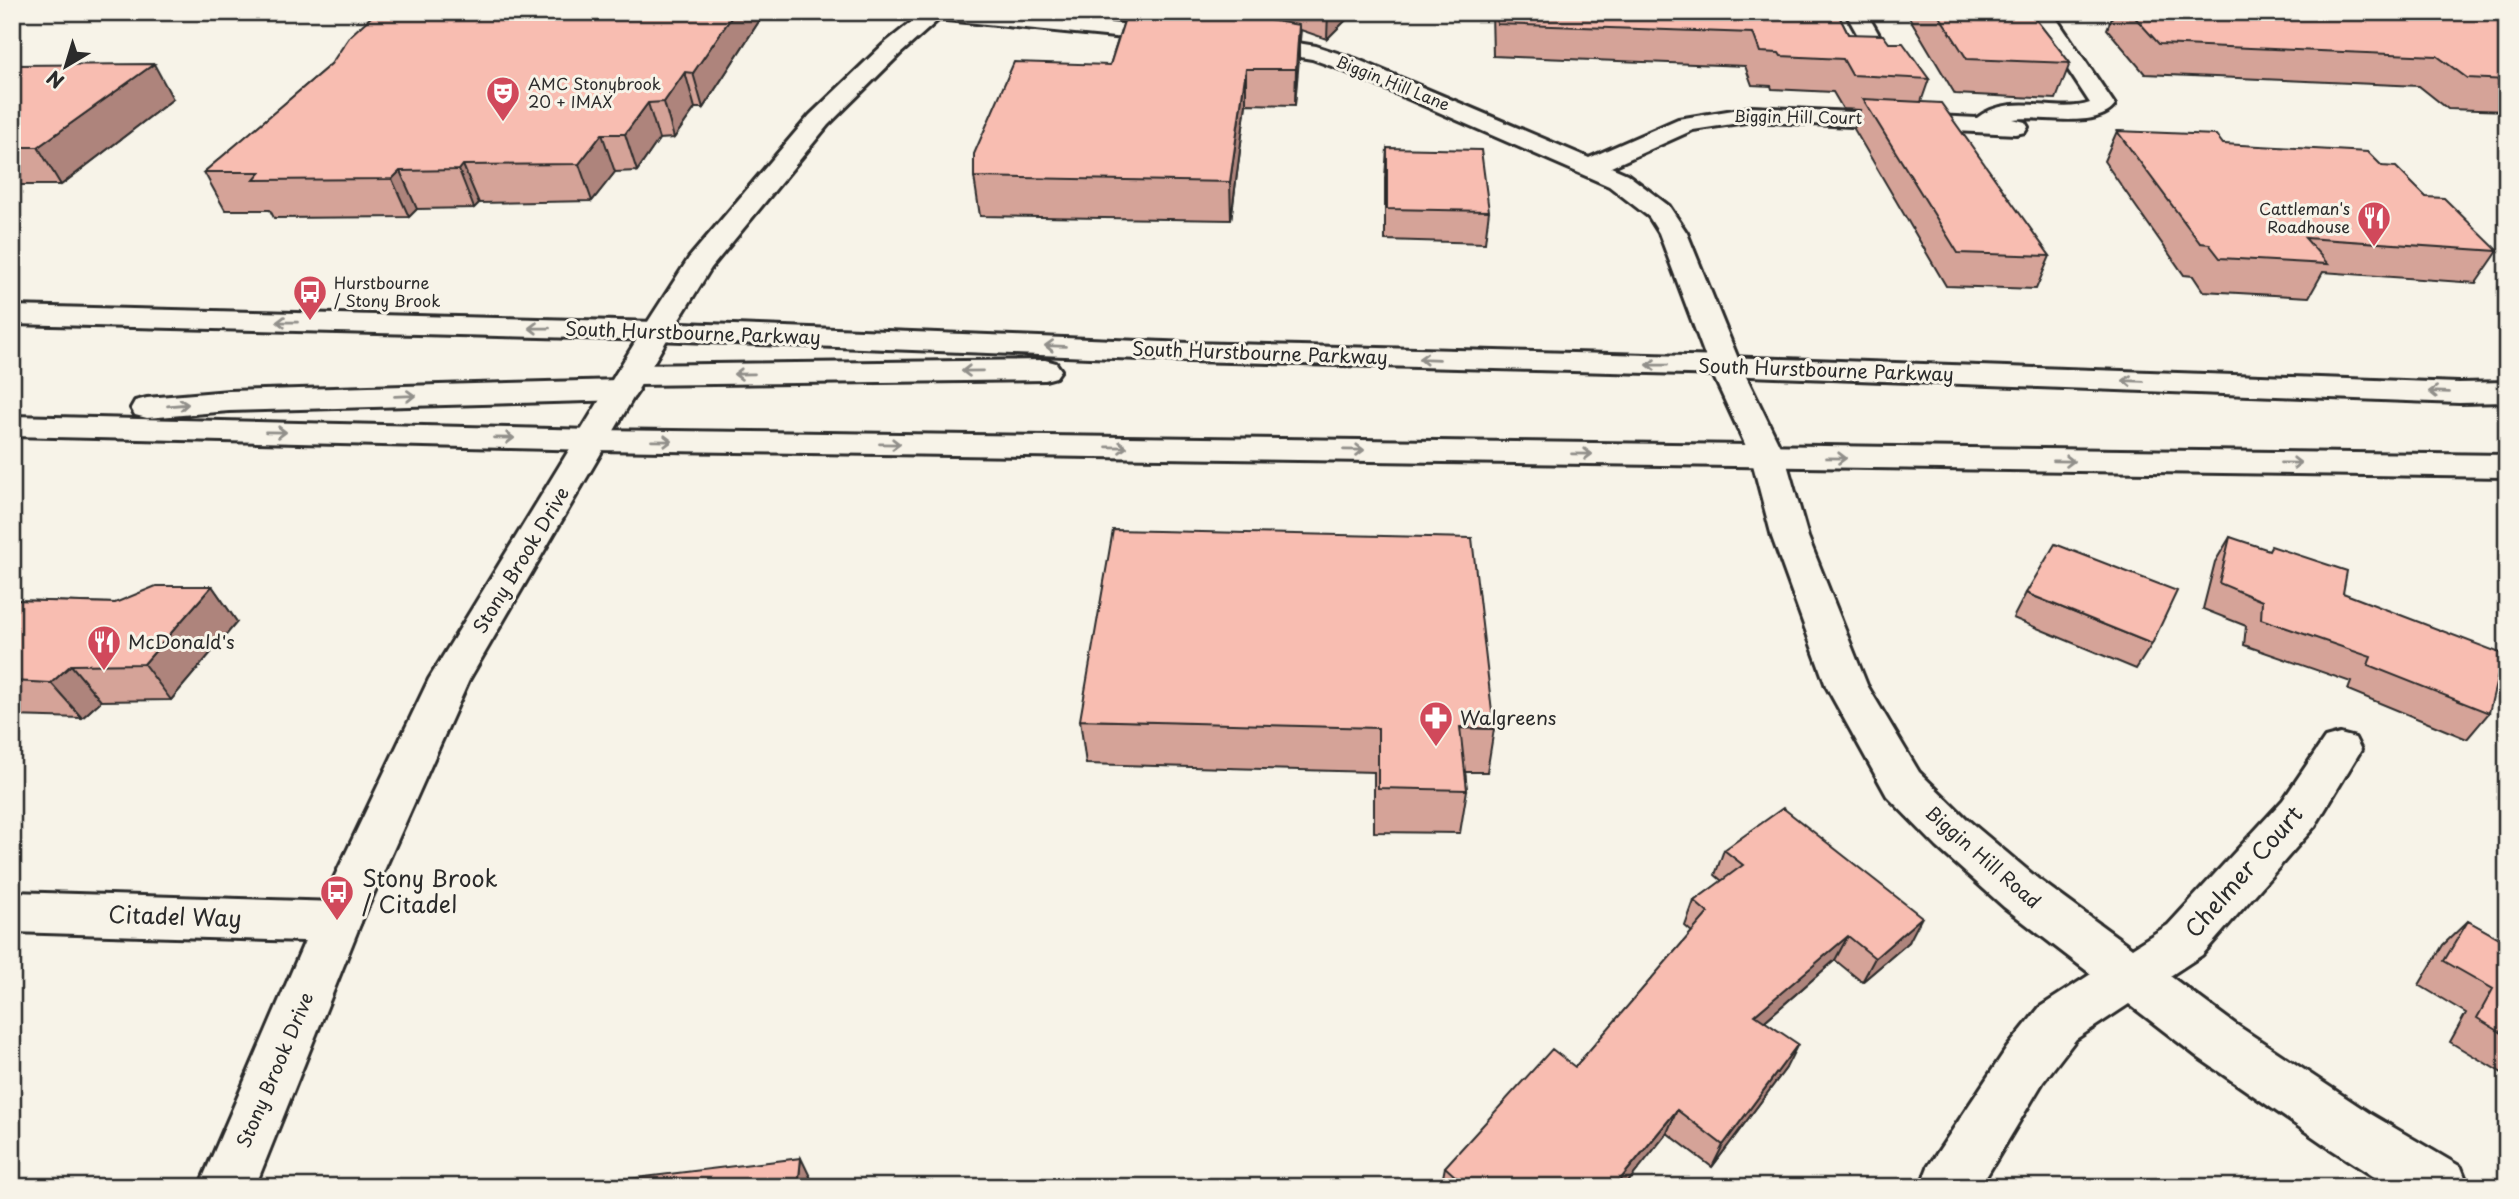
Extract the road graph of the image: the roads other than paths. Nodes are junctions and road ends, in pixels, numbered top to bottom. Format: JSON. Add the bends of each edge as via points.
{"nodes":[{"id":1,"x":1855,"y":12,"type":"edge"},
{"id":2,"x":2030,"y":12,"type":"edge"},
{"id":3,"x":937,"y":13,"type":"edge"},
{"id":4,"x":1191,"y":37,"type":"edge"},
{"id":5,"x":1219,"y":40,"type":"edge"},
{"id":6,"x":1887,"y":68,"type":"edge"},
{"id":7,"x":1982,"y":124,"type":"junction"},
{"id":8,"x":2016,"y":127,"type":"dead end"},
{"id":9,"x":1590,"y":167,"type":"junction"},
{"id":10,"x":12,"y":315,"type":"edge"},
{"id":11,"x":139,"y":318,"type":"junction"},
{"id":12,"x":12,"y":325,"type":"edge"},
{"id":13,"x":657,"y":331,"type":"junction"},
{"id":14,"x":1382,"y":358,"type":"junction"},
{"id":15,"x":1725,"y":366,"type":"junction"},
{"id":16,"x":627,"y":383,"type":"junction"},
{"id":17,"x":2507,"y":392,"type":"edge"},
{"id":18,"x":12,"y":420,"type":"edge"},
{"id":19,"x":12,"y":426,"type":"edge"},
{"id":20,"x":594,"y":440,"type":"junction"},
{"id":21,"x":1768,"y":457,"type":"junction"},
{"id":22,"x":2507,"y":466,"type":"edge"},
{"id":23,"x":2340,"y":750,"type":"dead end"},
{"id":24,"x":12,"y":912,"type":"edge"},
{"id":25,"x":337,"y":922,"type":"junction"},
{"id":26,"x":2132,"y":976,"type":"junction"},
{"id":27,"x":227,"y":1187,"type":"edge"},
{"id":28,"x":1948,"y":1187,"type":"edge"},
{"id":29,"x":2441,"y":1187,"type":"edge"}],
"edges":[{"from":1,"to":6,"type":"street"},
{"from":2,"to":7,"type":"street","via":[[2048,23],[2103,105],[2085,112],[2002,114]]},
{"from":3,"to":4,"type":"street"},
{"from":3,"to":13,"type":"street","name":"Stony Brook Drive","via":[[892,49],[819,120],[699,264]]},
{"from":5,"to":9,"type":"street","name":"Biggin Hill Lane","via":[[1297,50],[1348,64]]},
{"from":7,"to":8,"type":"street","name":"Biggin Hill Court"},
{"from":7,"to":9,"type":"street","name":"Biggin Hill Court","via":[[1911,111],[1726,116],[1687,124]]},
{"from":9,"to":15,"type":"street","name":"Biggin Hill Lane","via":[[1618,180],[1659,212],[1673,233]]},
{"from":10,"to":11,"type":"street","name":"South Hurstbourne Parkway"},
{"from":11,"to":12,"type":"street"},
{"from":13,"to":11,"type":"street","name":"South Hurstbourne Parkway","one_way":true},
{"from":14,"to":13,"type":"street","name":"South Hurstbourne Parkway","one_way":true},
{"from":13,"to":16,"type":"street","name":"Stony Brook Drive"},
{"from":15,"to":14,"type":"street","name":"South Hurstbourne Parkway","one_way":true},
{"from":14,"to":16,"type":"street","one_way":true},
{"from":17,"to":15,"type":"street","name":"South Hurstbourne Parkway","one_way":true},
{"from":15,"to":21,"type":"street","name":"Biggin Hill Road"},
{"from":18,"to":16,"type":"street","one_way":true,"via":[[229,401]]},
{"from":16,"to":20,"type":"street","name":"Stony Brook Drive"},
{"from":19,"to":20,"type":"street","one_way":true},
{"from":20,"to":21,"type":"street","one_way":true},
{"from":20,"to":25,"type":"street","name":"Stony Brook Drive","via":[[449,679]]},
{"from":21,"to":22,"type":"street","one_way":true},
{"from":21,"to":26,"type":"street","name":"Biggin Hill Road","via":[[1790,537],[1847,686],[1903,784],[2021,893]]},
{"from":23,"to":26,"type":"street","name":"Chelmer Court","via":[[2299,813],[2185,940]]},
{"from":24,"to":25,"type":"street","name":"Citadel Way"},
{"from":25,"to":27,"type":"street","name":"Stony Brook Drive"},
{"from":26,"to":28,"type":"street","name":"Chelmer Court","via":[[2058,1023],[2025,1065]]},
{"from":26,"to":29,"type":"street","name":"Biggin Hill Road","via":[[2239,1056]]}]}
